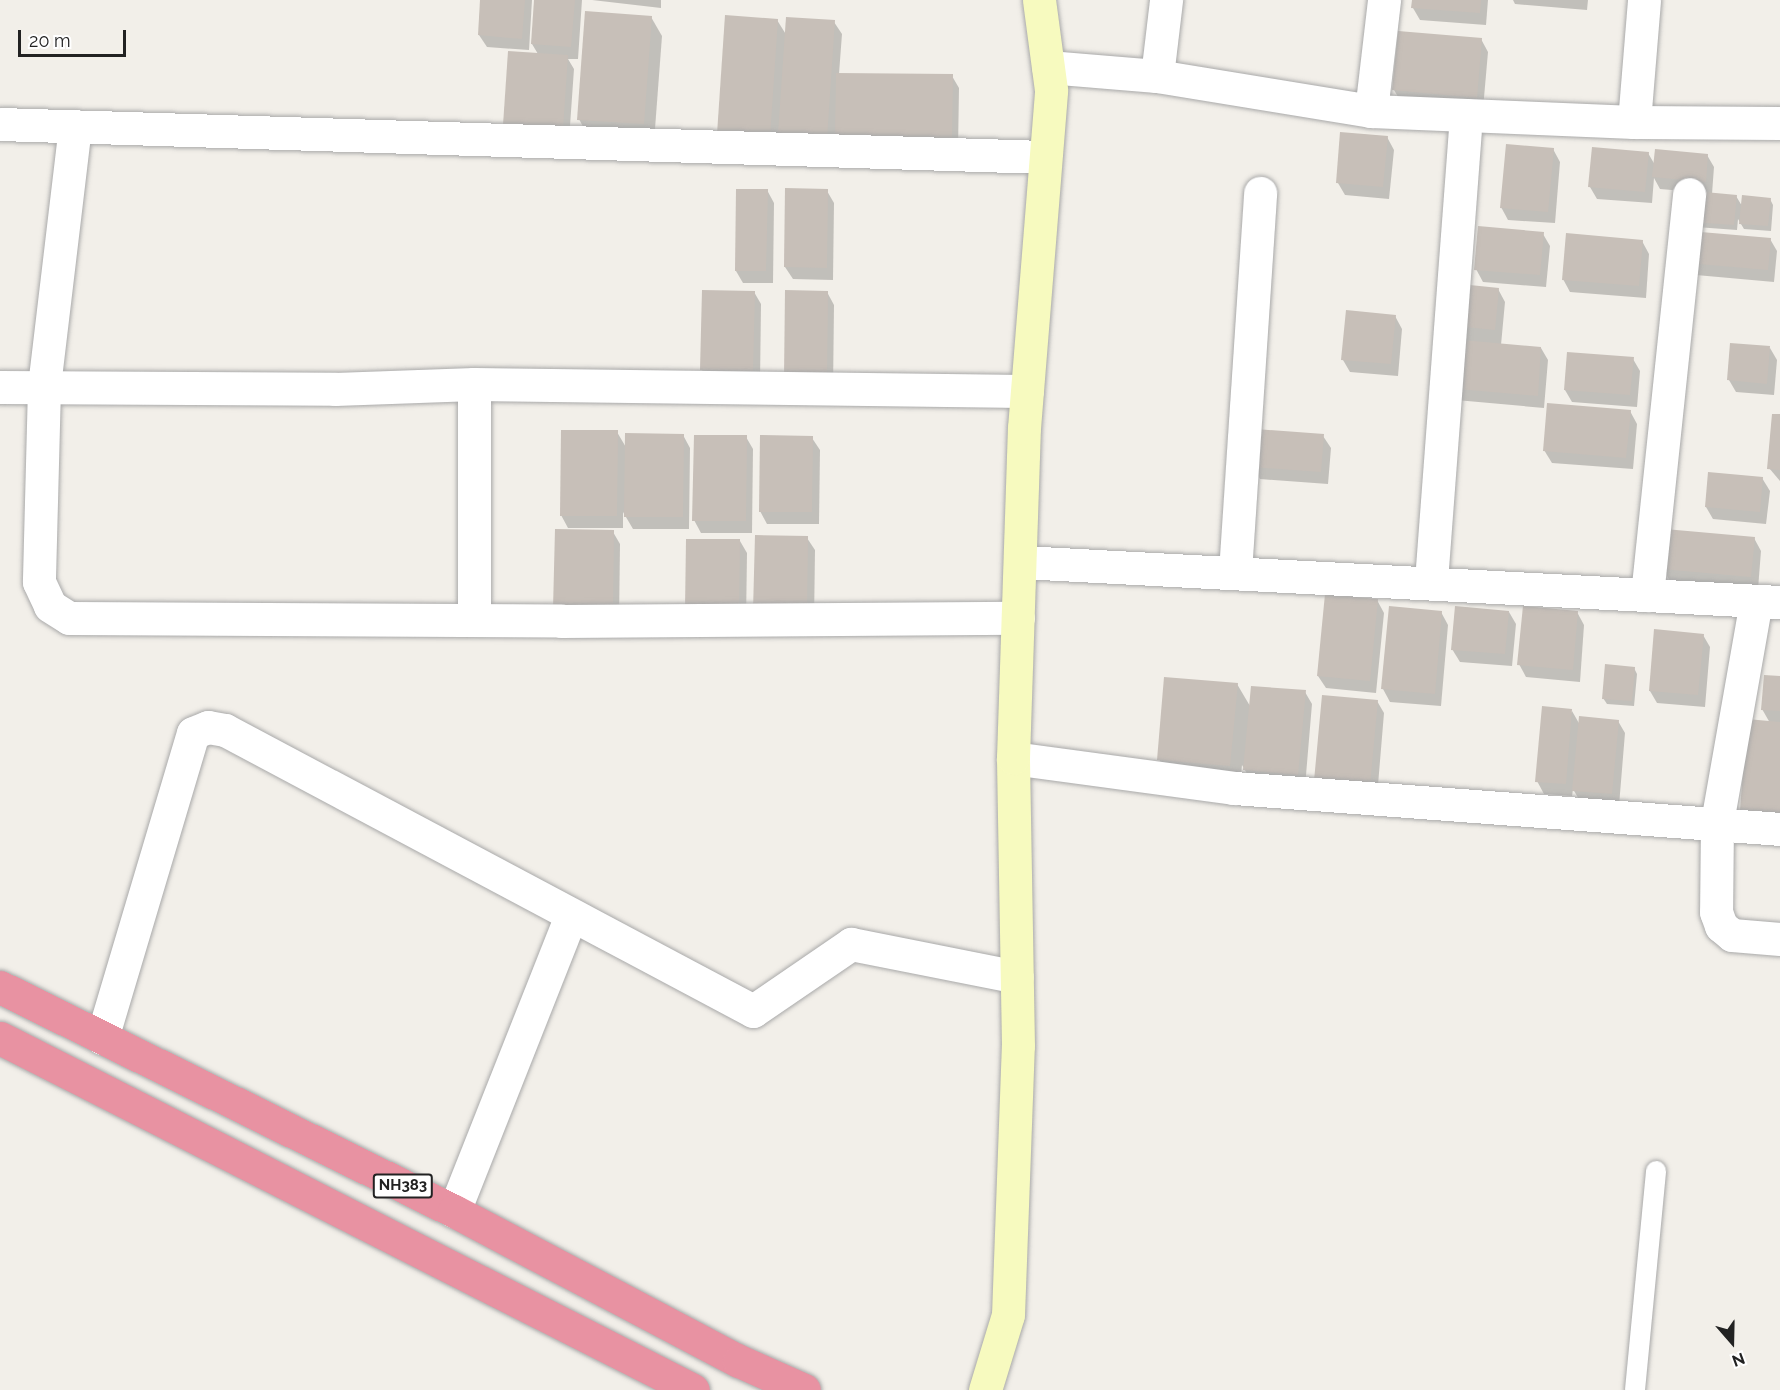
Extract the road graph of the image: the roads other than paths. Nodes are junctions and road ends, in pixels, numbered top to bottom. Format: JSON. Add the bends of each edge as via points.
{"nodes":[{"id":1,"x":1039,"y":0,"type":"edge"},
{"id":2,"x":1166,"y":0,"type":"edge"},
{"id":3,"x":1384,"y":0,"type":"edge"},
{"id":4,"x":1644,"y":0,"type":"edge"},
{"id":5,"x":1048,"y":67,"type":"junction"},
{"id":6,"x":1157,"y":76,"type":"junction"},
{"id":7,"x":1371,"y":111,"type":"junction"},
{"id":8,"x":1466,"y":115,"type":"junction"},
{"id":9,"x":1634,"y":122,"type":"junction"},
{"id":10,"x":1780,"y":123,"type":"edge"},
{"id":11,"x":0,"y":124,"type":"edge"},
{"id":12,"x":75,"y":126,"type":"junction"},
{"id":13,"x":1045,"y":157,"type":"junction"},
{"id":14,"x":1260,"y":193,"type":"dead end"},
{"id":15,"x":1689,"y":194,"type":"dead end"},
{"id":16,"x":474,"y":384,"type":"junction"},
{"id":17,"x":0,"y":387,"type":"edge"},
{"id":18,"x":44,"y":387,"type":"junction"},
{"id":19,"x":1027,"y":391,"type":"junction"},
{"id":20,"x":1021,"y":562,"type":"junction"},
{"id":21,"x":1235,"y":572,"type":"junction"},
{"id":22,"x":1431,"y":581,"type":"junction"},
{"id":23,"x":1647,"y":595,"type":"junction"},
{"id":24,"x":1768,"y":602,"type":"edge"},
{"id":25,"x":1018,"y":618,"type":"junction"},
{"id":26,"x":474,"y":619,"type":"junction"},
{"id":27,"x":1013,"y":758,"type":"junction"},
{"id":28,"x":1718,"y":823,"type":"junction"},
{"id":29,"x":1780,"y":829,"type":"edge"},
{"id":30,"x":571,"y":915,"type":"junction"},
{"id":31,"x":1780,"y":939,"type":"edge"},
{"id":32,"x":1017,"y":977,"type":"junction"},
{"id":33,"x":0,"y":987,"type":"edge"},
{"id":34,"x":0,"y":1038,"type":"edge"},
{"id":35,"x":102,"y":1038,"type":"junction"},
{"id":36,"x":1656,"y":1171,"type":"dead end"},
{"id":37,"x":454,"y":1211,"type":"junction"},
{"id":38,"x":693,"y":1390,"type":"edge"},
{"id":39,"x":804,"y":1390,"type":"edge"},
{"id":40,"x":985,"y":1390,"type":"edge"},
{"id":41,"x":1635,"y":1390,"type":"edge"}],
"edges":[{"from":1,"to":5,"type":"street"},
{"from":2,"to":6,"type":"street"},
{"from":3,"to":7,"type":"street"},
{"from":4,"to":9,"type":"street"},
{"from":5,"to":6,"type":"street"},
{"from":5,"to":13,"type":"street","via":[[1051,90]]},
{"from":6,"to":7,"type":"street"},
{"from":7,"to":8,"type":"street"},
{"from":8,"to":9,"type":"street"},
{"from":8,"to":22,"type":"street"},
{"from":9,"to":10,"type":"street"},
{"from":11,"to":12,"type":"street"},
{"from":12,"to":13,"type":"street"},
{"from":12,"to":18,"type":"street"},
{"from":13,"to":19,"type":"street"},
{"from":14,"to":21,"type":"street"},
{"from":15,"to":23,"type":"street"},
{"from":16,"to":18,"type":"street","via":[[335,389]]},
{"from":16,"to":19,"type":"street"},
{"from":16,"to":26,"type":"street"},
{"from":17,"to":18,"type":"street"},
{"from":18,"to":26,"type":"street","via":[[39,582],[50,606],[69,618]]},
{"from":19,"to":20,"type":"street"},
{"from":20,"to":21,"type":"street"},
{"from":20,"to":25,"type":"street"},
{"from":21,"to":22,"type":"street"},
{"from":22,"to":23,"type":"street"},
{"from":23,"to":24,"type":"street"},
{"from":24,"to":28,"type":"street"},
{"from":25,"to":26,"type":"street"},
{"from":25,"to":27,"type":"street"},
{"from":27,"to":28,"type":"street","via":[[1234,788],[1436,806]]},
{"from":27,"to":32,"type":"street"},
{"from":28,"to":29,"type":"street"},
{"from":28,"to":31,"type":"street","via":[[1716,912],[1722,926],[1732,935]]},
{"from":30,"to":32,"type":"street","via":[[753,1011],[851,944]]},
{"from":30,"to":35,"type":"street","via":[[225,730],[208,727],[193,733]]},
{"from":30,"to":37,"type":"street"},
{"from":32,"to":40,"type":"street","via":[[1008,1315]]},
{"from":33,"to":35,"type":"highway","number":"NH383"},
{"from":34,"to":38,"type":"highway"},
{"from":35,"to":37,"type":"highway","number":"NH383"},
{"from":36,"to":41,"type":"lane"},
{"from":37,"to":39,"type":"highway","number":"NH383"}]}
